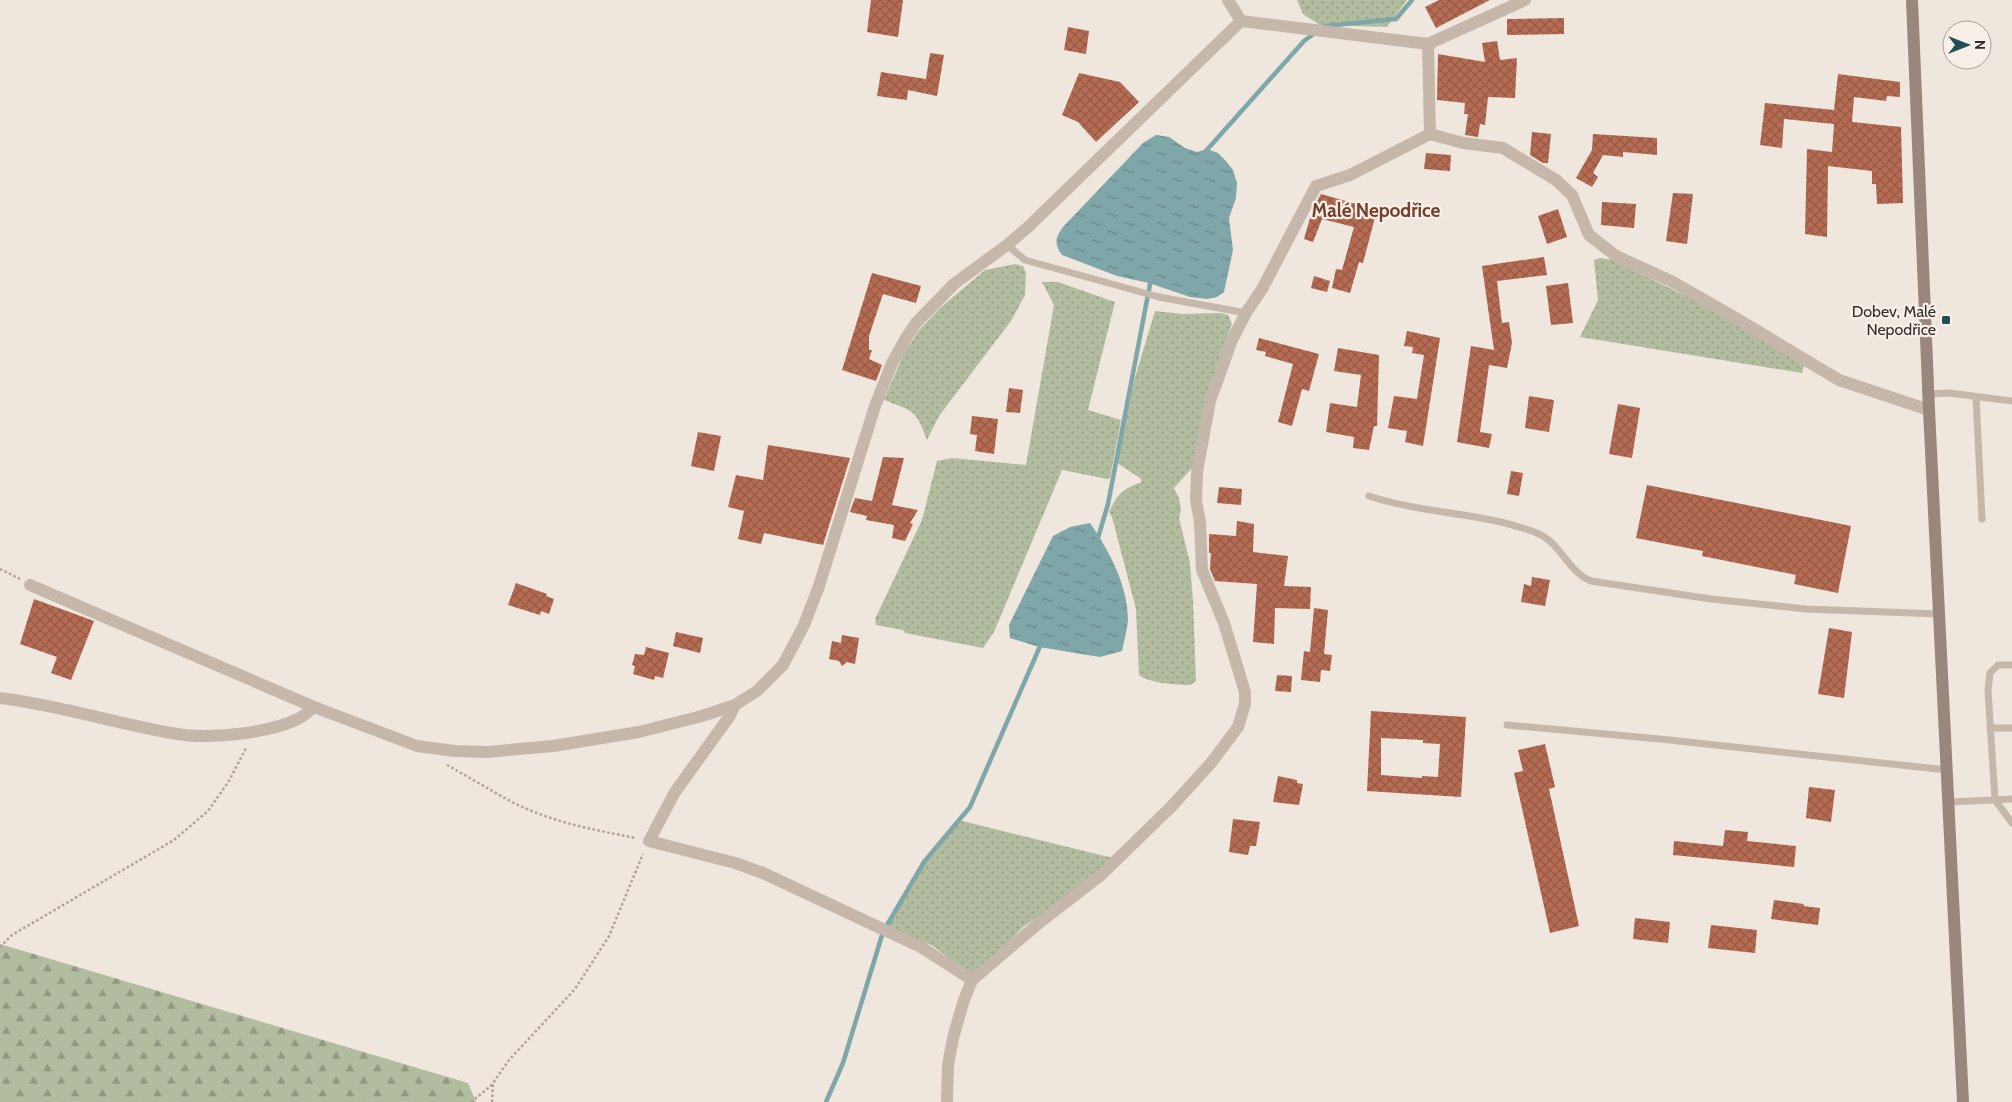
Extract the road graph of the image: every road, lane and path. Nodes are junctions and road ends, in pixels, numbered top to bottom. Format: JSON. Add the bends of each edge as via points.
{"nodes":[{"id":1,"x":1228,"y":0,"type":"edge"},
{"id":2,"x":1525,"y":0,"type":"edge"},
{"id":3,"x":1912,"y":0,"type":"edge"},
{"id":4,"x":1241,"y":21,"type":"junction"},
{"id":5,"x":1428,"y":44,"type":"junction"},
{"id":6,"x":1430,"y":134,"type":"junction"},
{"id":7,"x":1007,"y":245,"type":"junction"},
{"id":8,"x":1246,"y":313,"type":"junction"},
{"id":9,"x":1929,"y":394,"type":"junction"},
{"id":10,"x":1976,"y":397,"type":"junction"},
{"id":11,"x":2012,"y":401,"type":"edge"},
{"id":12,"x":1929,"y":410,"type":"junction"},
{"id":13,"x":1369,"y":496,"type":"dead end"},
{"id":14,"x":1982,"y":519,"type":"dead end"},
{"id":15,"x":0,"y":569,"type":"edge"},
{"id":16,"x":30,"y":585,"type":"joint"},
{"id":17,"x":1939,"y":614,"type":"junction"},
{"id":18,"x":2012,"y":664,"type":"edge"},
{"id":19,"x":0,"y":698,"type":"edge"},
{"id":20,"x":735,"y":705,"type":"junction"},
{"id":21,"x":314,"y":707,"type":"junction"},
{"id":22,"x":1507,"y":725,"type":"dead end"},
{"id":23,"x":1990,"y":728,"type":"junction"},
{"id":24,"x":2012,"y":728,"type":"edge"},
{"id":25,"x":256,"y":732,"type":"junction"},
{"id":26,"x":440,"y":761,"type":"dead end"},
{"id":27,"x":1947,"y":770,"type":"junction"},
{"id":28,"x":2012,"y":799,"type":"edge"},
{"id":29,"x":1994,"y":800,"type":"junction"},
{"id":30,"x":1948,"y":802,"type":"junction"},
{"id":31,"x":2012,"y":823,"type":"edge"},
{"id":32,"x":649,"y":841,"type":"junction"},
{"id":33,"x":0,"y":947,"type":"edge"},
{"id":34,"x":972,"y":980,"type":"junction"},
{"id":35,"x":493,"y":1083,"type":"junction"},
{"id":36,"x":471,"y":1102,"type":"edge"},
{"id":37,"x":492,"y":1102,"type":"edge"},
{"id":38,"x":947,"y":1102,"type":"edge"},
{"id":39,"x":1963,"y":1102,"type":"edge"}],
"edges":[{"from":1,"to":4,"type":"street"},
{"from":2,"to":5,"type":"street"},
{"from":3,"to":9,"type":"main road"},
{"from":4,"to":5,"type":"street"},
{"from":4,"to":7,"type":"street"},
{"from":5,"to":6,"type":"street"},
{"from":6,"to":8,"type":"street","via":[[1350,175],[1316,186]]},
{"from":6,"to":12,"type":"street","via":[[1503,148],[1572,195],[1589,235],[1616,256],[1671,281],[1839,380]]},
{"from":7,"to":8,"type":"lane","via":[[1024,260],[1159,297]]},
{"from":7,"to":20,"type":"street","via":[[954,284],[906,338],[875,406],[804,626],[783,665],[757,691]]},
{"from":8,"to":34,"type":"street","via":[[1232,340],[1210,401],[1196,491],[1202,570],[1244,682],[1244,704],[1238,727],[1212,763],[1133,844]]},
{"from":9,"to":10,"type":"lane"},
{"from":9,"to":12,"type":"main road"},
{"from":10,"to":11,"type":"lane"},
{"from":10,"to":14,"type":"lane"},
{"from":12,"to":17,"type":"main road"},
{"from":13,"to":17,"type":"lane","via":[[1537,533],[1554,544],[1578,574],[1590,581],[1806,609]]},
{"from":15,"to":16,"type":"path"},
{"from":16,"to":21,"type":"street"},
{"from":17,"to":27,"type":"main road"},
{"from":18,"to":23,"type":"lane","via":[[1998,665],[1990,673]]},
{"from":19,"to":25,"type":"street","via":[[32,702],[173,734],[222,736]]},
{"from":20,"to":21,"type":"street","via":[[639,732],[553,746],[487,752],[417,746]]},
{"from":20,"to":32,"type":"street","via":[[675,792]]},
{"from":21,"to":25,"type":"street","via":[[299,719]]},
{"from":22,"to":27,"type":"lane"},
{"from":23,"to":24,"type":"lane"},
{"from":23,"to":29,"type":"lane"},
{"from":25,"to":33,"type":"path","via":[[230,781],[208,811],[174,840],[12,936]]},
{"from":26,"to":32,"type":"path","via":[[543,815],[576,826]]},
{"from":27,"to":30,"type":"main road"},
{"from":28,"to":29,"type":"lane"},
{"from":29,"to":30,"type":"lane"},
{"from":29,"to":31,"type":"lane"},
{"from":30,"to":39,"type":"main road"},
{"from":32,"to":34,"type":"street","via":[[735,863],[771,877],[921,947]]},
{"from":32,"to":35,"type":"path","via":[[609,936],[575,989],[509,1060]]},
{"from":34,"to":38,"type":"street","via":[[953,1038]]},
{"from":35,"to":36,"type":"path"},
{"from":35,"to":37,"type":"path"}]}
